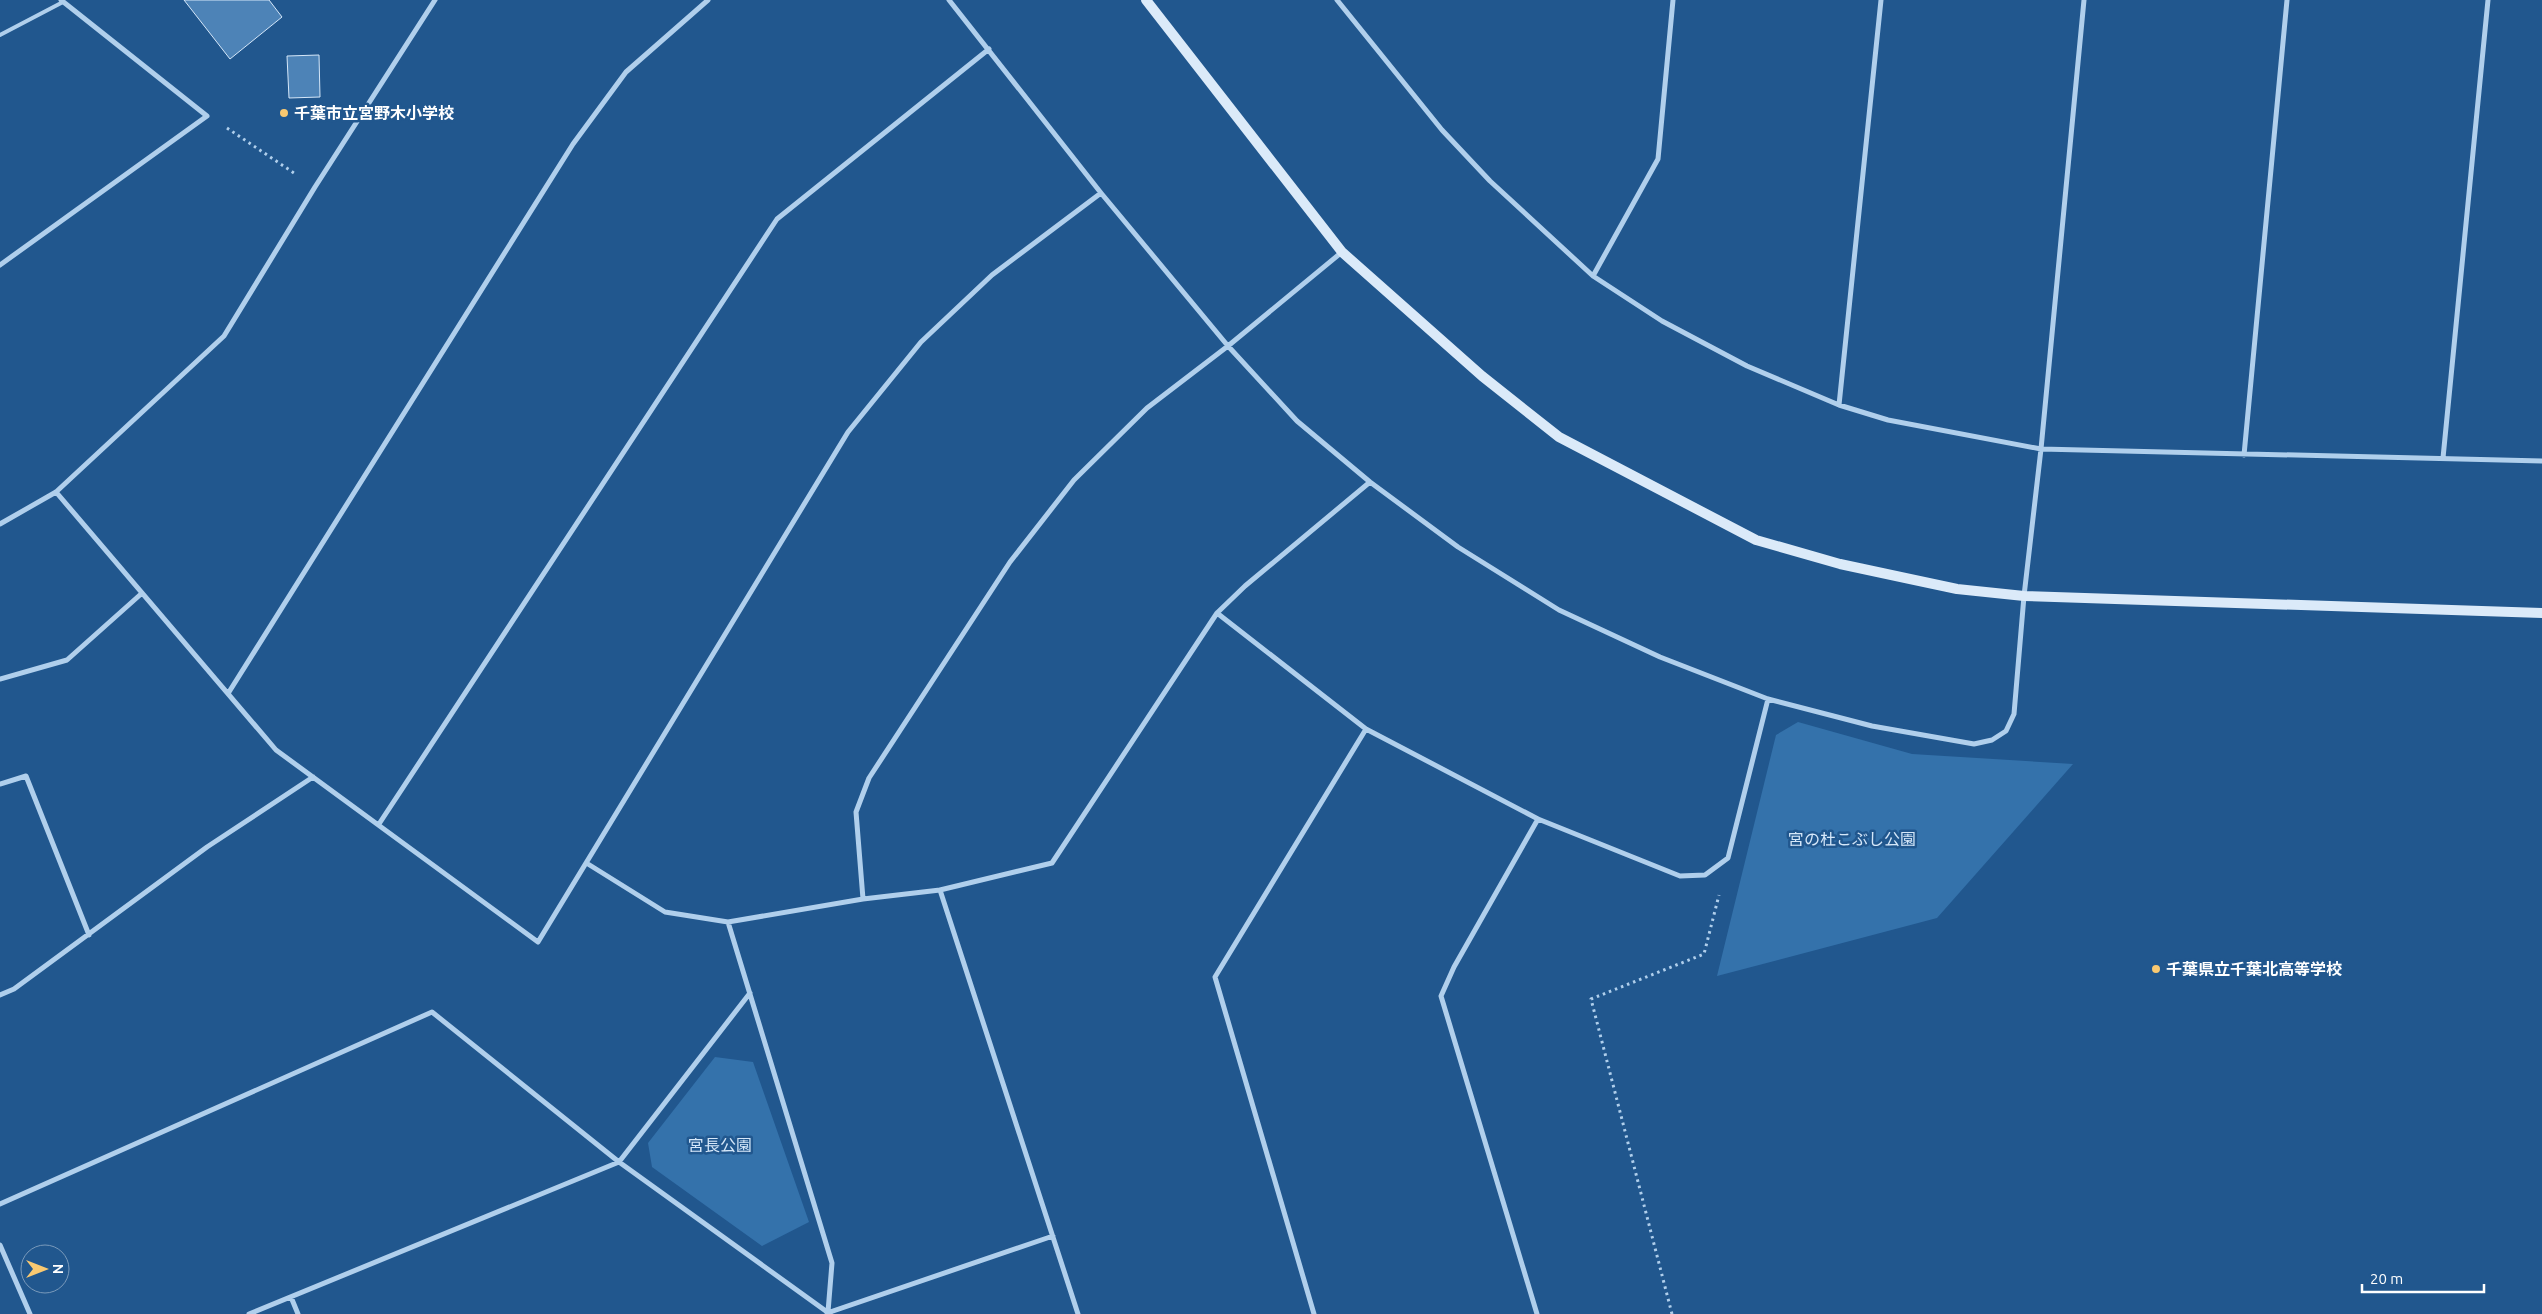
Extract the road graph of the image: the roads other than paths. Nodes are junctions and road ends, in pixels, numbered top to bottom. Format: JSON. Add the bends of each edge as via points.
{"nodes":[{"id":1,"x":435,"y":0,"type":"edge"},
{"id":2,"x":708,"y":0,"type":"edge"},
{"id":3,"x":949,"y":0,"type":"edge"},
{"id":4,"x":1146,"y":0,"type":"edge"},
{"id":5,"x":1337,"y":0,"type":"edge"},
{"id":6,"x":1673,"y":0,"type":"edge"},
{"id":7,"x":1881,"y":0,"type":"edge"},
{"id":8,"x":2084,"y":0,"type":"edge"},
{"id":9,"x":2287,"y":0,"type":"edge"},
{"id":10,"x":2488,"y":0,"type":"edge"},
{"id":11,"x":62,"y":1,"type":"edge"},
{"id":12,"x":0,"y":35,"type":"edge"},
{"id":13,"x":989,"y":49,"type":"junction"},
{"id":14,"x":1102,"y":194,"type":"junction"},
{"id":15,"x":1342,"y":252,"type":"junction"},
{"id":16,"x":0,"y":265,"type":"edge"},
{"id":17,"x":1593,"y":276,"type":"junction"},
{"id":18,"x":1228,"y":346,"type":"junction"},
{"id":19,"x":1839,"y":405,"type":"junction"},
{"id":20,"x":2041,"y":449,"type":"junction"},
{"id":21,"x":2244,"y":455,"type":"junction"},
{"id":22,"x":2443,"y":458,"type":"junction"},
{"id":23,"x":2542,"y":462,"type":"edge"},
{"id":24,"x":1370,"y":482,"type":"junction"},
{"id":25,"x":56,"y":492,"type":"junction"},
{"id":26,"x":0,"y":524,"type":"edge"},
{"id":27,"x":141,"y":594,"type":"junction"},
{"id":28,"x":2024,"y":596,"type":"junction"},
{"id":29,"x":2542,"y":613,"type":"edge"},
{"id":30,"x":1218,"y":614,"type":"junction"},
{"id":31,"x":0,"y":679,"type":"edge"},
{"id":32,"x":228,"y":692,"type":"junction"},
{"id":33,"x":1768,"y":699,"type":"junction"},
{"id":34,"x":1366,"y":729,"type":"junction"},
{"id":35,"x":313,"y":777,"type":"junction"},
{"id":36,"x":0,"y":784,"type":"edge"},
{"id":37,"x":1538,"y":819,"type":"junction"},
{"id":38,"x":379,"y":824,"type":"junction"},
{"id":39,"x":588,"y":864,"type":"junction"},
{"id":40,"x":940,"y":890,"type":"junction"},
{"id":41,"x":863,"y":899,"type":"junction"},
{"id":42,"x":728,"y":922,"type":"junction"},
{"id":43,"x":89,"y":935,"type":"junction"},
{"id":44,"x":750,"y":993,"type":"junction"},
{"id":45,"x":0,"y":996,"type":"edge"},
{"id":46,"x":619,"y":1162,"type":"junction"},
{"id":47,"x":0,"y":1204,"type":"edge"},
{"id":48,"x":1053,"y":1236,"type":"junction"},
{"id":49,"x":0,"y":1245,"type":"edge"},
{"id":50,"x":291,"y":1298,"type":"junction"},
{"id":51,"x":30,"y":1314,"type":"edge"},
{"id":52,"x":249,"y":1314,"type":"edge"},
{"id":53,"x":298,"y":1314,"type":"edge"},
{"id":54,"x":828,"y":1314,"type":"edge"},
{"id":55,"x":1078,"y":1314,"type":"edge"},
{"id":56,"x":1314,"y":1314,"type":"edge"},
{"id":57,"x":1538,"y":1314,"type":"edge"}],
"edges":[{"from":1,"to":25,"type":"street","via":[[314,187],[224,336]]},
{"from":2,"to":32,"type":"street","via":[[626,72],[572,144]]},
{"from":3,"to":13,"type":"street"},
{"from":4,"to":15,"type":"street"},
{"from":5,"to":17,"type":"street","via":[[1442,130],[1490,181]]},
{"from":6,"to":17,"type":"street","via":[[1658,159]]},
{"from":7,"to":19,"type":"street"},
{"from":8,"to":20,"type":"street"},
{"from":9,"to":21,"type":"street"},
{"from":10,"to":22,"type":"street"},
{"from":11,"to":12,"type":"lane"},
{"from":11,"to":16,"type":"street","via":[[207,116]]},
{"from":13,"to":14,"type":"street"},
{"from":13,"to":38,"type":"street","via":[[777,219]]},
{"from":14,"to":18,"type":"street"},
{"from":14,"to":39,"type":"street","via":[[978,288],[921,342],[848,432]]},
{"from":15,"to":18,"type":"street"},
{"from":15,"to":28,"type":"street","via":[[1482,376],[1559,438],[1756,540],[1910,580]]},
{"from":17,"to":19,"type":"street","via":[[1662,321],[1730,357]]},
{"from":18,"to":24,"type":"street","via":[[1297,421]]},
{"from":18,"to":41,"type":"street","via":[[1147,408],[1074,480],[1010,562],[869,778],[856,812]]},
{"from":19,"to":20,"type":"street","via":[[1888,420]]},
{"from":20,"to":21,"type":"street"},
{"from":20,"to":28,"type":"street"},
{"from":21,"to":22,"type":"street"},
{"from":22,"to":23,"type":"street"},
{"from":24,"to":30,"type":"street","via":[[1246,586]]},
{"from":24,"to":33,"type":"street","via":[[1458,547],[1559,610],[1660,657]]},
{"from":25,"to":26,"type":"street"},
{"from":25,"to":27,"type":"street"},
{"from":27,"to":31,"type":"street","via":[[67,660]]},
{"from":27,"to":32,"type":"street"},
{"from":28,"to":29,"type":"street"},
{"from":28,"to":33,"type":"street","via":[[2014,714],[2006,731],[1992,740],[1974,744],[1872,726]]},
{"from":30,"to":34,"type":"street"},
{"from":30,"to":40,"type":"street","via":[[1052,863]]},
{"from":32,"to":35,"type":"street","via":[[276,750]]},
{"from":33,"to":37,"type":"street","via":[[1728,858],[1706,875],[1680,876]]},
{"from":34,"to":37,"type":"street"},
{"from":34,"to":56,"type":"street","via":[[1215,977]]},
{"from":35,"to":38,"type":"street"},
{"from":35,"to":43,"type":"street","via":[[207,847]]},
{"from":36,"to":43,"type":"street","via":[[26,776]]},
{"from":37,"to":57,"type":"street","via":[[1454,967],[1441,996]]},
{"from":38,"to":39,"type":"street","via":[[538,942]]},
{"from":39,"to":42,"type":"street","via":[[665,912]]},
{"from":40,"to":41,"type":"street"},
{"from":40,"to":48,"type":"street"},
{"from":41,"to":42,"type":"street"},
{"from":42,"to":44,"type":"street"},
{"from":43,"to":45,"type":"street"},
{"from":44,"to":46,"type":"street"},
{"from":44,"to":54,"type":"street","via":[[832,1264]]},
{"from":46,"to":47,"type":"street","via":[[432,1012]]},
{"from":46,"to":50,"type":"street"},
{"from":46,"to":54,"type":"street"},
{"from":48,"to":54,"type":"street"},
{"from":48,"to":55,"type":"street"},
{"from":49,"to":51,"type":"street"},
{"from":50,"to":52,"type":"street"},
{"from":50,"to":53,"type":"street"}]}
